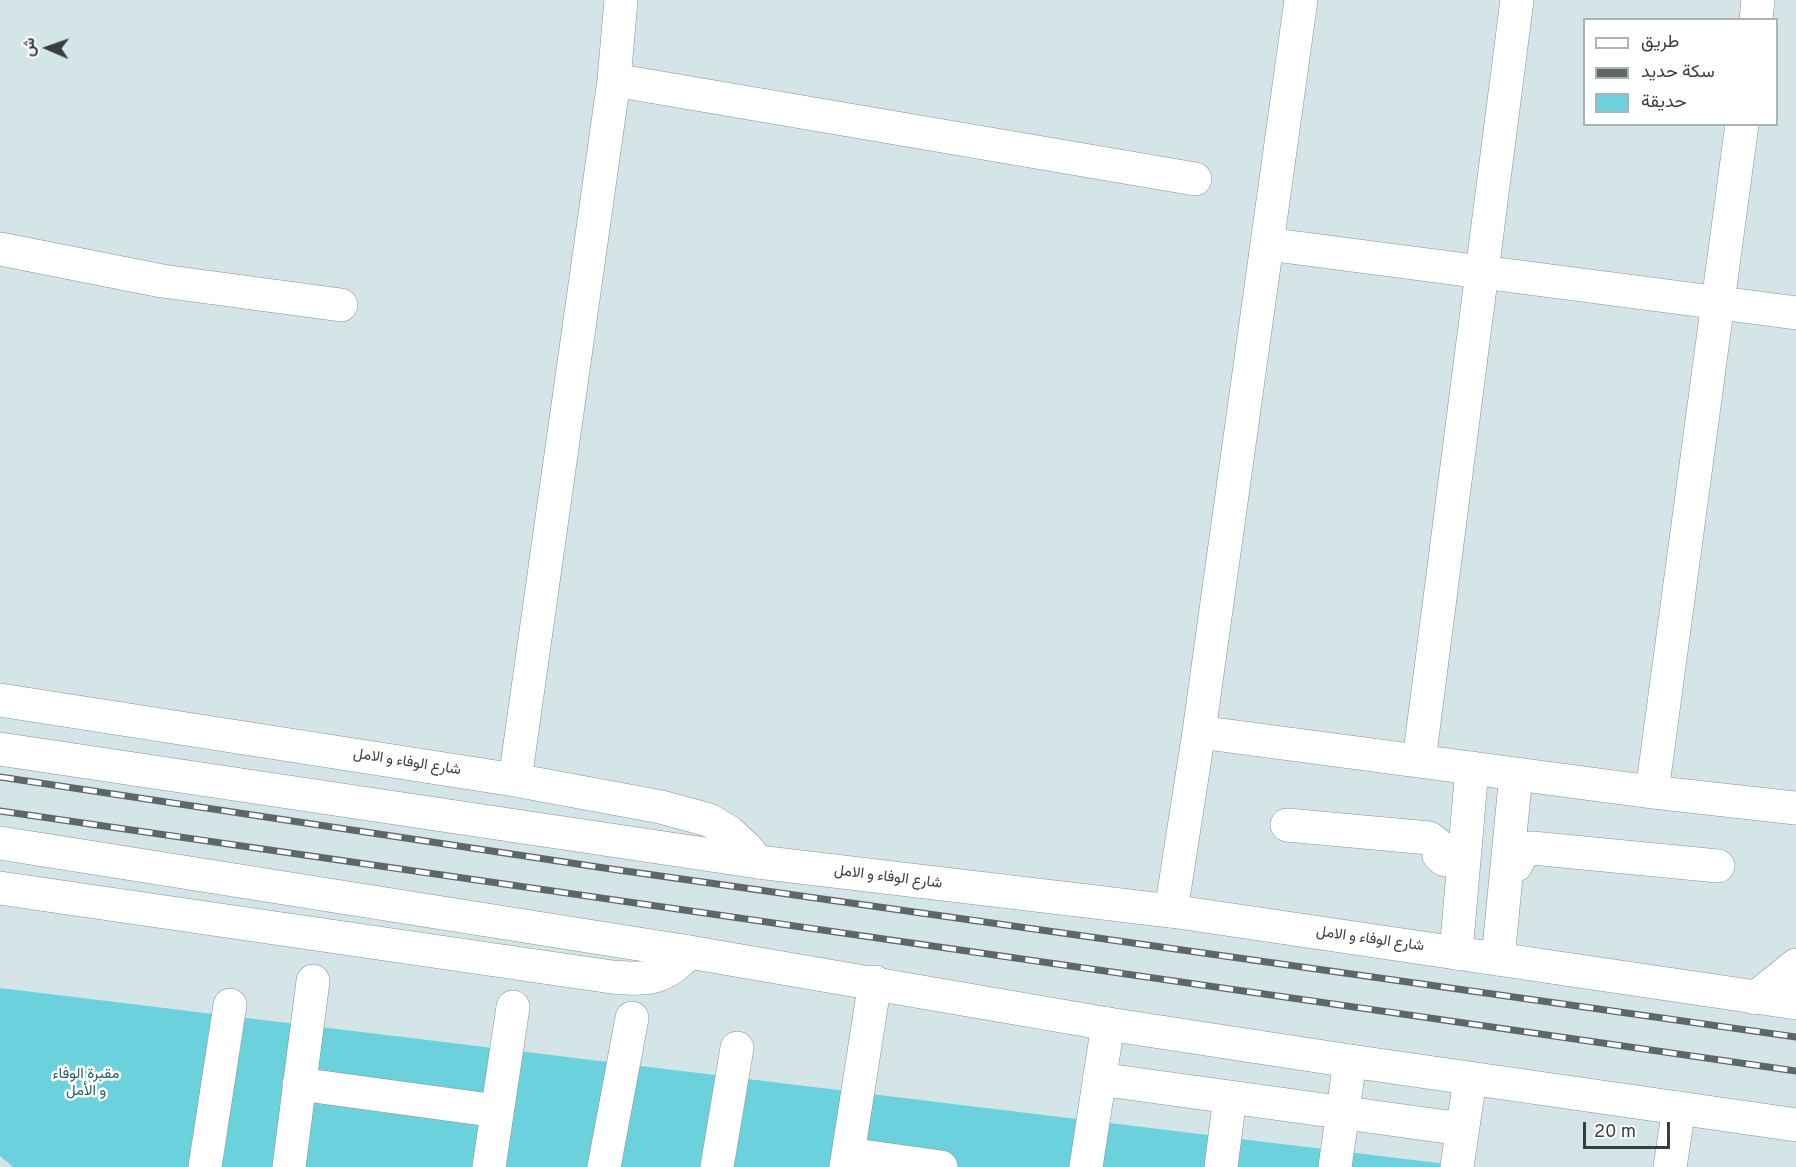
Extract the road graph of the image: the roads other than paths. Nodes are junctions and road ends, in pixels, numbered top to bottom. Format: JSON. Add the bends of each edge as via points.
{"nodes":[{"id":1,"x":621,"y":0,"type":"edge"},
{"id":2,"x":1301,"y":0,"type":"edge"},
{"id":3,"x":1516,"y":0,"type":"edge"},
{"id":4,"x":1758,"y":0,"type":"edge"},
{"id":5,"x":1756,"y":18,"type":"edge"},
{"id":6,"x":614,"y":80,"type":"junction"},
{"id":7,"x":1742,"y":126,"type":"edge"},
{"id":8,"x":1196,"y":179,"type":"dead end"},
{"id":9,"x":1267,"y":244,"type":"junction"},
{"id":10,"x":0,"y":249,"type":"edge"},
{"id":11,"x":1482,"y":272,"type":"junction"},
{"id":12,"x":1718,"y":303,"type":"junction"},
{"id":13,"x":341,"y":305,"type":"dead end"},
{"id":14,"x":1796,"y":313,"type":"edge"},
{"id":15,"x":0,"y":700,"type":"edge"},
{"id":16,"x":1199,"y":732,"type":"junction"},
{"id":17,"x":0,"y":749,"type":"edge"},
{"id":18,"x":1419,"y":761,"type":"junction"},
{"id":19,"x":1472,"y":768,"type":"junction"},
{"id":20,"x":1515,"y":774,"type":"junction"},
{"id":21,"x":515,"y":780,"type":"junction"},
{"id":22,"x":1652,"y":792,"type":"junction"},
{"id":23,"x":1796,"y":808,"type":"edge"},
{"id":24,"x":1287,"y":825,"type":"dead end"},
{"id":25,"x":0,"y":843,"type":"edge"},
{"id":26,"x":1465,"y":855,"type":"junction"},
{"id":27,"x":1508,"y":858,"type":"junction"},
{"id":28,"x":758,"y":862,"type":"junction"},
{"id":29,"x":1718,"y":866,"type":"dead end"},
{"id":30,"x":0,"y":888,"type":"edge"},
{"id":31,"x":1171,"y":911,"type":"junction"},
{"id":32,"x":689,"y":952,"type":"junction"},
{"id":33,"x":1456,"y":953,"type":"junction"},
{"id":34,"x":1498,"y":960,"type":"junction"},
{"id":35,"x":1796,"y":965,"type":"edge"},
{"id":36,"x":313,"y":981,"type":"dead end"},
{"id":37,"x":875,"y":982,"type":"junction"},
{"id":38,"x":1755,"y":998,"type":"junction"},
{"id":39,"x":1796,"y":1003,"type":"edge"},
{"id":40,"x":230,"y":1005,"type":"dead end"},
{"id":41,"x":513,"y":1007,"type":"dead end"},
{"id":42,"x":632,"y":1018,"type":"dead end"},
{"id":43,"x":1108,"y":1023,"type":"junction"},
{"id":44,"x":737,"y":1048,"type":"dead end"},
{"id":45,"x":1350,"y":1062,"type":"junction"},
{"id":46,"x":1099,"y":1079,"type":"junction"},
{"id":47,"x":1470,"y":1079,"type":"junction"},
{"id":48,"x":299,"y":1084,"type":"junction"},
{"id":49,"x":1230,"y":1097,"type":"junction"},
{"id":50,"x":1679,"y":1108,"type":"junction"},
{"id":51,"x":497,"y":1111,"type":"junction"},
{"id":52,"x":1343,"y":1113,"type":"junction"},
{"id":53,"x":1796,"y":1125,"type":"edge"},
{"id":54,"x":1462,"y":1129,"type":"junction"},
{"id":55,"x":847,"y":1161,"type":"edge"},
{"id":56,"x":205,"y":1167,"type":"edge"},
{"id":57,"x":289,"y":1167,"type":"edge"},
{"id":58,"x":489,"y":1167,"type":"edge"},
{"id":59,"x":604,"y":1167,"type":"edge"},
{"id":60,"x":717,"y":1167,"type":"edge"},
{"id":61,"x":941,"y":1167,"type":"edge"},
{"id":62,"x":1086,"y":1167,"type":"edge"},
{"id":63,"x":1221,"y":1167,"type":"edge"},
{"id":64,"x":1335,"y":1167,"type":"edge"},
{"id":65,"x":1457,"y":1167,"type":"edge"},
{"id":66,"x":1671,"y":1167,"type":"edge"}],
"edges":[{"from":1,"to":6,"type":"street"},
{"from":2,"to":9,"type":"street"},
{"from":3,"to":11,"type":"street"},
{"from":4,"to":5,"type":"street"},
{"from":6,"to":8,"type":"street"},
{"from":6,"to":21,"type":"street"},
{"from":7,"to":12,"type":"street"},
{"from":9,"to":11,"type":"street"},
{"from":9,"to":16,"type":"street"},
{"from":10,"to":13,"type":"street","via":[[162,281]]},
{"from":11,"to":12,"type":"street"},
{"from":11,"to":18,"type":"street"},
{"from":12,"to":14,"type":"street"},
{"from":12,"to":22,"type":"street"},
{"from":15,"to":21,"type":"street","name":"شارع الوفاء و الامل"},
{"from":16,"to":18,"type":"street"},
{"from":16,"to":31,"type":"street"},
{"from":17,"to":28,"type":"street"},
{"from":18,"to":19,"type":"street"},
{"from":19,"to":20,"type":"street"},
{"from":19,"to":26,"type":"street"},
{"from":20,"to":22,"type":"street"},
{"from":20,"to":27,"type":"street"},
{"from":21,"to":28,"type":"street","name":"شارع الوفاء و الامل","via":[[661,807],[709,820],[729,832]]},
{"from":22,"to":23,"type":"street"},
{"from":24,"to":26,"type":"street","via":[[1429,838],[1436,842],[1443,859]]},
{"from":25,"to":32,"type":"street"},
{"from":26,"to":27,"type":"street"},
{"from":26,"to":33,"type":"street"},
{"from":27,"to":29,"type":"street","via":[[1516,865],[1523,852],[1532,848]]},
{"from":27,"to":34,"type":"street"},
{"from":28,"to":31,"type":"street","name":"شارع الوفاء و الامل"},
{"from":30,"to":32,"type":"street","via":[[612,977],[657,976],[677,966]]},
{"from":31,"to":33,"type":"street","name":"شارع الوفاء و الامل"},
{"from":32,"to":37,"type":"street"},
{"from":33,"to":34,"type":"street","name":"شارع الوفاء و الامل"},
{"from":34,"to":38,"type":"street","name":"شارع الوفاء و الامل"},
{"from":35,"to":38,"type":"street"},
{"from":36,"to":48,"type":"street"},
{"from":37,"to":43,"type":"street"},
{"from":37,"to":55,"type":"street"},
{"from":38,"to":39,"type":"street","name":"شارع الوفاء و الامل"},
{"from":40,"to":56,"type":"street"},
{"from":41,"to":51,"type":"street"},
{"from":42,"to":59,"type":"street"},
{"from":43,"to":45,"type":"street"},
{"from":43,"to":46,"type":"street"},
{"from":44,"to":60,"type":"street"},
{"from":45,"to":47,"type":"street"},
{"from":45,"to":52,"type":"street"},
{"from":46,"to":49,"type":"street"},
{"from":46,"to":62,"type":"street"},
{"from":47,"to":50,"type":"street"},
{"from":47,"to":54,"type":"street"},
{"from":48,"to":51,"type":"street"},
{"from":48,"to":57,"type":"street"},
{"from":49,"to":52,"type":"street"},
{"from":49,"to":63,"type":"street"},
{"from":50,"to":53,"type":"street"},
{"from":50,"to":66,"type":"street"},
{"from":51,"to":58,"type":"street"},
{"from":52,"to":54,"type":"street"},
{"from":52,"to":64,"type":"street"},
{"from":54,"to":65,"type":"street"},
{"from":55,"to":61,"type":"street"}]}
